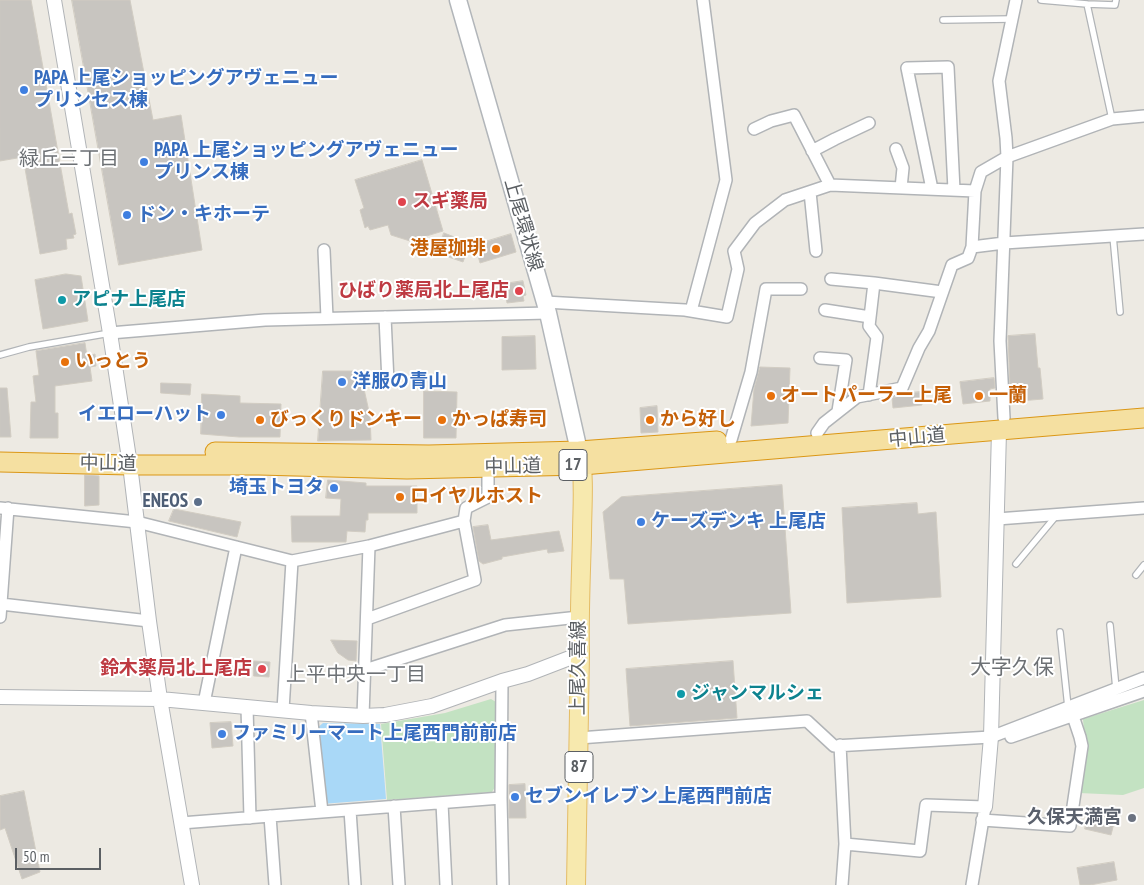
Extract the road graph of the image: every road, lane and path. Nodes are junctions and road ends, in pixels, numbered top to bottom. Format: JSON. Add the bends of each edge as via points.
{"nodes":[{"id":1,"x":54,"y":0,"type":"edge"},
{"id":2,"x":458,"y":0,"type":"edge"},
{"id":3,"x":703,"y":0,"type":"edge"},
{"id":4,"x":1016,"y":0,"type":"edge"},
{"id":5,"x":1041,"y":0,"type":"edge"},
{"id":6,"x":1116,"y":0,"type":"edge"},
{"id":7,"x":1087,"y":4,"type":"junction"},
{"id":8,"x":1012,"y":19,"type":"junction"},
{"id":9,"x":943,"y":20,"type":"dead end"},
{"id":10,"x":1144,"y":116,"type":"edge"},
{"id":11,"x":1112,"y":119,"type":"junction"},
{"id":12,"x":869,"y":123,"type":"dead end"},
{"id":13,"x":754,"y":129,"type":"dead end"},
{"id":14,"x":896,"y":149,"type":"dead end"},
{"id":15,"x":812,"y":151,"type":"junction"},
{"id":16,"x":1006,"y":157,"type":"junction"},
{"id":17,"x":830,"y":185,"type":"junction"},
{"id":18,"x":901,"y":188,"type":"junction"},
{"id":19,"x":932,"y":189,"type":"junction"},
{"id":20,"x":954,"y":190,"type":"junction"},
{"id":21,"x":975,"y":191,"type":"junction"},
{"id":22,"x":810,"y":192,"type":"junction"},
{"id":23,"x":1144,"y":234,"type":"edge"},
{"id":24,"x":1113,"y":236,"type":"junction"},
{"id":25,"x":1004,"y":243,"type":"junction"},
{"id":26,"x":972,"y":247,"type":"junction"},
{"id":27,"x":324,"y":250,"type":"dead end"},
{"id":28,"x":816,"y":251,"type":"dead end"},
{"id":29,"x":832,"y":279,"type":"dead end"},
{"id":30,"x":874,"y":283,"type":"junction"},
{"id":31,"x":801,"y":289,"type":"dead end"},
{"id":32,"x":942,"y":292,"type":"junction"},
{"id":33,"x":547,"y":308,"type":"junction"},
{"id":34,"x":825,"y":310,"type":"dead end"},
{"id":35,"x":691,"y":311,"type":"junction"},
{"id":36,"x":1120,"y":312,"type":"dead end"},
{"id":37,"x":385,"y":317,"type":"junction"},
{"id":38,"x":870,"y":317,"type":"junction"},
{"id":39,"x":327,"y":318,"type":"junction"},
{"id":40,"x":110,"y":333,"type":"junction"},
{"id":41,"x":0,"y":355,"type":"edge"},
{"id":42,"x":820,"y":358,"type":"dead end"},
{"id":43,"x":388,"y":382,"type":"dead end"},
{"id":44,"x":869,"y":394,"type":"junction"},
{"id":45,"x":1144,"y":406,"type":"edge"},
{"id":46,"x":838,"y":411,"type":"junction"},
{"id":47,"x":1144,"y":418,"type":"edge"},
{"id":48,"x":1002,"y":424,"type":"junction"},
{"id":49,"x":817,"y":433,"type":"junction"},
{"id":50,"x":731,"y":440,"type":"junction"},
{"id":51,"x":0,"y":449,"type":"edge"},
{"id":52,"x":581,"y":458,"type":"junction"},
{"id":53,"x":128,"y":459,"type":"junction"},
{"id":54,"x":0,"y":462,"type":"edge"},
{"id":55,"x":488,"y":467,"type":"junction"},
{"id":56,"x":4,"y":508,"type":"edge"},
{"id":57,"x":1144,"y":508,"type":"edge"},
{"id":58,"x":1057,"y":515,"type":"junction"},
{"id":59,"x":997,"y":519,"type":"junction"},
{"id":60,"x":464,"y":521,"type":"junction"},
{"id":61,"x":137,"y":522,"type":"junction"},
{"id":62,"x":369,"y":546,"type":"junction"},
{"id":63,"x":236,"y":547,"type":"junction"},
{"id":64,"x":292,"y":561,"type":"junction"},
{"id":65,"x":2,"y":562,"type":"edge"},
{"id":66,"x":1016,"y":564,"type":"dead end"},
{"id":67,"x":1144,"y":565,"type":"edge"},
{"id":68,"x":1136,"y":575,"type":"dead end"},
{"id":69,"x":1,"y":604,"type":"edge"},
{"id":70,"x":0,"y":617,"type":"edge"},
{"id":71,"x":366,"y":619,"type":"junction"},
{"id":72,"x":149,"y":621,"type":"junction"},
{"id":73,"x":1110,"y":625,"type":"dead end"},
{"id":74,"x":1060,"y":632,"type":"dead end"},
{"id":75,"x":580,"y":639,"type":"junction"},
{"id":76,"x":365,"y":670,"type":"junction"},
{"id":77,"x":1144,"y":678,"type":"edge"},
{"id":78,"x":502,"y":682,"type":"junction"},
{"id":79,"x":1116,"y":689,"type":"junction"},
{"id":80,"x":1144,"y":691,"type":"edge"},
{"id":81,"x":0,"y":697,"type":"edge"},
{"id":82,"x":160,"y":699,"type":"junction"},
{"id":83,"x":204,"y":703,"type":"junction"},
{"id":84,"x":248,"y":707,"type":"junction"},
{"id":85,"x":283,"y":710,"type":"junction"},
{"id":86,"x":311,"y":712,"type":"junction"},
{"id":87,"x":1071,"y":712,"type":"junction"},
{"id":88,"x":363,"y":716,"type":"junction"},
{"id":89,"x":579,"y":738,"type":"junction"},
{"id":90,"x":991,"y":741,"type":"junction"},
{"id":91,"x":840,"y":746,"type":"junction"},
{"id":92,"x":501,"y":798,"type":"junction"},
{"id":93,"x":442,"y":803,"type":"junction"},
{"id":94,"x":394,"y":806,"type":"junction"},
{"id":95,"x":350,"y":810,"type":"junction"},
{"id":96,"x":322,"y":812,"type":"junction"},
{"id":97,"x":983,"y":814,"type":"junction"},
{"id":98,"x":270,"y":816,"type":"junction"},
{"id":99,"x":250,"y":818,"type":"junction"},
{"id":100,"x":182,"y":823,"type":"junction"},
{"id":101,"x":845,"y":844,"type":"junction"},
{"id":102,"x":192,"y":885,"type":"edge"},
{"id":103,"x":275,"y":885,"type":"edge"},
{"id":104,"x":355,"y":885,"type":"edge"},
{"id":105,"x":399,"y":885,"type":"edge"},
{"id":106,"x":446,"y":885,"type":"edge"},
{"id":107,"x":503,"y":885,"type":"edge"},
{"id":108,"x":576,"y":885,"type":"edge"},
{"id":109,"x":842,"y":885,"type":"edge"},
{"id":110,"x":972,"y":885,"type":"edge"}],
"edges":[{"from":1,"to":40,"type":"street"},
{"from":2,"to":33,"type":"main road","name":"上尾環状線"},
{"from":3,"to":35,"type":"street","via":[[726,180]]},
{"from":4,"to":8,"type":"street"},
{"from":5,"to":7,"type":"lane"},
{"from":6,"to":7,"type":"lane","via":[[1115,5]]},
{"from":7,"to":11,"type":"lane"},
{"from":8,"to":9,"type":"lane"},
{"from":8,"to":16,"type":"street","via":[[999,81]]},
{"from":10,"to":11,"type":"street"},
{"from":11,"to":16,"type":"street"},
{"from":12,"to":15,"type":"street"},
{"from":13,"to":15,"type":"street","via":[[794,115]]},
{"from":14,"to":18,"type":"street","via":[[903,168]]},
{"from":15,"to":17,"type":"street"},
{"from":16,"to":21,"type":"street","via":[[981,172]]},
{"from":16,"to":25,"type":"street"},
{"from":17,"to":18,"type":"street"},
{"from":17,"to":22,"type":"street"},
{"from":18,"to":19,"type":"street"},
{"from":19,"to":20,"type":"street"},
{"from":19,"to":20,"type":"street","via":[[907,68],[948,67]]},
{"from":20,"to":21,"type":"street"},
{"from":21,"to":26,"type":"street"},
{"from":22,"to":28,"type":"street"},
{"from":22,"to":35,"type":"street","via":[[785,200],[755,223],[734,251],[738,269],[728,317]]},
{"from":23,"to":24,"type":"street"},
{"from":24,"to":25,"type":"street"},
{"from":24,"to":36,"type":"lane"},
{"from":25,"to":26,"type":"street"},
{"from":25,"to":48,"type":"street","via":[[1000,341]]},
{"from":26,"to":32,"type":"street","via":[[968,258],[952,265]]},
{"from":27,"to":39,"type":"street"},
{"from":29,"to":30,"type":"street"},
{"from":30,"to":32,"type":"street"},
{"from":30,"to":38,"type":"street"},
{"from":31,"to":50,"type":"street","via":[[766,288],[751,372]]},
{"from":32,"to":44,"type":"street","via":[[929,331],[902,388]]},
{"from":33,"to":35,"type":"street"},
{"from":33,"to":37,"type":"street"},
{"from":33,"to":52,"type":"main road","name":"上尾環状線"},
{"from":34,"to":38,"type":"street"},
{"from":37,"to":39,"type":"street"},
{"from":37,"to":43,"type":"street"},
{"from":38,"to":44,"type":"street","via":[[869,326],[877,337]]},
{"from":39,"to":40,"type":"street"},
{"from":40,"to":41,"type":"lane"},
{"from":40,"to":53,"type":"street"},
{"from":42,"to":46,"type":"street","via":[[846,360]]},
{"from":44,"to":46,"type":"street","via":[[857,397]]},
{"from":45,"to":48,"type":"highway","name":"中山道","number":"17"},
{"from":46,"to":49,"type":"street"},
{"from":47,"to":48,"type":"highway","name":"中山道","number":"17"},
{"from":48,"to":49,"type":"highway","name":"中山道","number":"17"},
{"from":48,"to":52,"type":"highway","name":"中山道","number":"17"},
{"from":48,"to":59,"type":"street"},
{"from":49,"to":50,"type":"highway","name":"中山道","number":"17"},
{"from":50,"to":52,"type":"highway","name":"中山道","number":"17"},
{"from":51,"to":53,"type":"highway","name":"中山道","number":"17"},
{"from":52,"to":53,"type":"highway","name":"中山道","number":"17","via":[[244,452]]},
{"from":52,"to":55,"type":"highway","name":"中山道","number":"17"},
{"from":52,"to":75,"type":"main road","name":"上尾久喜線","number":"87"},
{"from":53,"to":54,"type":"highway","name":"中山道","number":"17"},
{"from":53,"to":55,"type":"highway","name":"中山道","number":"17","via":[[407,469]]},
{"from":53,"to":61,"type":"street"},
{"from":55,"to":60,"type":"street","via":[[488,497],[466,508]]},
{"from":56,"to":61,"type":"street"},
{"from":56,"to":65,"type":"street"},
{"from":57,"to":58,"type":"street"},
{"from":58,"to":59,"type":"street"},
{"from":58,"to":66,"type":"lane"},
{"from":59,"to":90,"type":"street"},
{"from":60,"to":62,"type":"street"},
{"from":60,"to":71,"type":"street","via":[[475,580]]},
{"from":61,"to":63,"type":"street"},
{"from":61,"to":72,"type":"street"},
{"from":62,"to":64,"type":"street"},
{"from":62,"to":71,"type":"street"},
{"from":63,"to":64,"type":"street"},
{"from":63,"to":83,"type":"street"},
{"from":64,"to":85,"type":"street"},
{"from":65,"to":69,"type":"street"},
{"from":67,"to":68,"type":"lane"},
{"from":69,"to":70,"type":"street"},
{"from":69,"to":72,"type":"street"},
{"from":71,"to":76,"type":"street"},
{"from":72,"to":82,"type":"street"},
{"from":73,"to":79,"type":"lane"},
{"from":74,"to":87,"type":"lane"},
{"from":75,"to":76,"type":"street","via":[[505,626]]},
{"from":75,"to":78,"type":"street","via":[[528,674]]},
{"from":75,"to":89,"type":"main road","name":"上尾久喜線","number":"87"},
{"from":76,"to":88,"type":"street"},
{"from":77,"to":79,"type":"street"},
{"from":78,"to":88,"type":"street","via":[[432,706]]},
{"from":78,"to":92,"type":"street"},
{"from":79,"to":87,"type":"street"},
{"from":80,"to":87,"type":"street"},
{"from":81,"to":82,"type":"street"},
{"from":82,"to":83,"type":"street"},
{"from":82,"to":100,"type":"street"},
{"from":83,"to":84,"type":"street"},
{"from":84,"to":85,"type":"street"},
{"from":84,"to":99,"type":"street"},
{"from":85,"to":86,"type":"street"},
{"from":86,"to":88,"type":"street"},
{"from":86,"to":96,"type":"street"},
{"from":87,"to":90,"type":"street"},
{"from":87,"to":97,"type":"street","via":[[1082,746],[1070,826]]},
{"from":89,"to":91,"type":"street","via":[[807,721],[834,746]]},
{"from":89,"to":108,"type":"main road","name":"上尾久喜線","number":"87"},
{"from":90,"to":91,"type":"street"},
{"from":90,"to":97,"type":"street"},
{"from":91,"to":101,"type":"street"},
{"from":92,"to":93,"type":"street"},
{"from":92,"to":107,"type":"street"},
{"from":93,"to":94,"type":"street"},
{"from":93,"to":106,"type":"street"},
{"from":94,"to":95,"type":"street"},
{"from":94,"to":105,"type":"street"},
{"from":95,"to":96,"type":"street"},
{"from":95,"to":104,"type":"street"},
{"from":96,"to":98,"type":"street"},
{"from":97,"to":101,"type":"street","via":[[926,805],[920,852]]},
{"from":97,"to":110,"type":"street"},
{"from":98,"to":99,"type":"street"},
{"from":98,"to":103,"type":"street"},
{"from":99,"to":100,"type":"street"},
{"from":100,"to":102,"type":"street"},
{"from":101,"to":109,"type":"street"}]}
